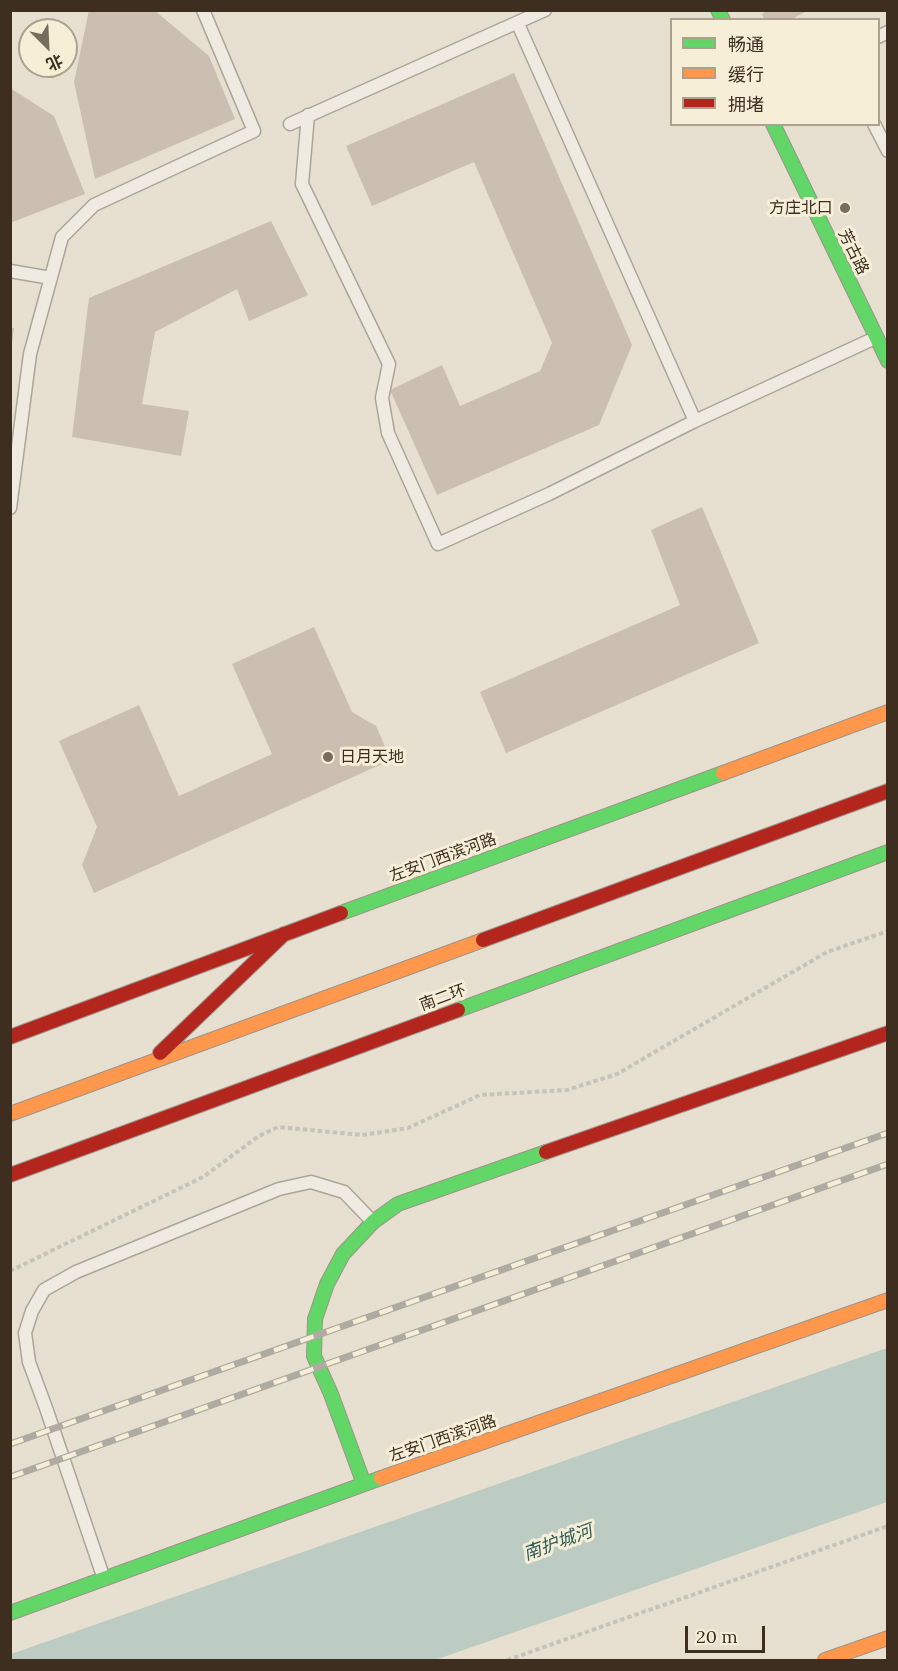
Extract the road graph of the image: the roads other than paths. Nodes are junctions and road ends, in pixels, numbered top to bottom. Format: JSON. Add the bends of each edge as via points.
{"nodes":[{"id":1,"x":203,"y":10,"type":"edge"},
{"id":2,"x":545,"y":10,"type":"edge"},
{"id":3,"x":518,"y":24,"type":"junction"},
{"id":4,"x":308,"y":116,"type":"junction"},
{"id":5,"x":290,"y":124,"type":"dead end"},
{"id":6,"x":774,"y":126,"type":"edge"},
{"id":7,"x":875,"y":126,"type":"edge"},
{"id":8,"x":888,"y":151,"type":"edge"},
{"id":9,"x":10,"y":271,"type":"edge"},
{"id":10,"x":51,"y":278,"type":"junction"},
{"id":11,"x":882,"y":336,"type":"edge"},
{"id":12,"x":888,"y":361,"type":"edge"},
{"id":13,"x":695,"y":421,"type":"junction"},
{"id":14,"x":10,"y":508,"type":"edge"},
{"id":15,"x":888,"y":712,"type":"edge"},
{"id":16,"x":888,"y":791,"type":"edge"},
{"id":17,"x":888,"y":852,"type":"edge"},
{"id":18,"x":284,"y":934,"type":"junction"},
{"id":19,"x":888,"y":1033,"type":"edge"},
{"id":20,"x":10,"y":1037,"type":"edge"},
{"id":21,"x":150,"y":1062,"type":"junction"},
{"id":22,"x":10,"y":1114,"type":"edge"},
{"id":23,"x":10,"y":1175,"type":"edge"},
{"id":24,"x":373,"y":1222,"type":"junction"},
{"id":25,"x":888,"y":1300,"type":"edge"},
{"id":26,"x":364,"y":1484,"type":"junction"},
{"id":27,"x":104,"y":1578,"type":"junction"},
{"id":28,"x":10,"y":1613,"type":"edge"},
{"id":29,"x":888,"y":1638,"type":"edge"},
{"id":30,"x":825,"y":1660,"type":"edge"}],
"edges":[{"from":1,"to":10,"type":"lane","via":[[254,131],[94,205],[62,237]]},
{"from":2,"to":3,"type":"lane"},
{"from":3,"to":4,"type":"lane"},
{"from":3,"to":13,"type":"lane"},
{"from":4,"to":5,"type":"lane"},
{"from":4,"to":13,"type":"lane","via":[[302,184],[389,364],[382,398],[388,433],[438,544]]},
{"from":6,"to":11,"type":"main road","name":"芳古路"},
{"from":7,"to":8,"type":"lane"},
{"from":9,"to":10,"type":"lane"},
{"from":10,"to":14,"type":"lane","via":[[30,354]]},
{"from":11,"to":12,"type":"main road","name":"芳古路"},
{"from":11,"to":13,"type":"lane"},
{"from":15,"to":18,"type":"main road","name":"左安门西滨河路"},
{"from":16,"to":21,"type":"main road"},
{"from":17,"to":23,"type":"main road","name":"南二环"},
{"from":18,"to":20,"type":"main road","name":"左安门西滨河路"},
{"from":18,"to":21,"type":"main road"},
{"from":19,"to":24,"type":"main road","via":[[447,1186],[398,1204]]},
{"from":21,"to":22,"type":"main road"},
{"from":24,"to":26,"type":"main road","via":[[343,1254],[315,1319],[314,1356]]},
{"from":24,"to":27,"type":"lane","via":[[344,1192],[310,1182],[279,1189],[76,1272],[44,1290],[25,1333],[29,1362]]},
{"from":25,"to":26,"type":"main road","name":"左安门西滨河路"},
{"from":26,"to":27,"type":"main road","name":"左安门西滨河路"},
{"from":27,"to":28,"type":"main road","name":"左安门西滨河路"},
{"from":29,"to":30,"type":"main road"}]}
